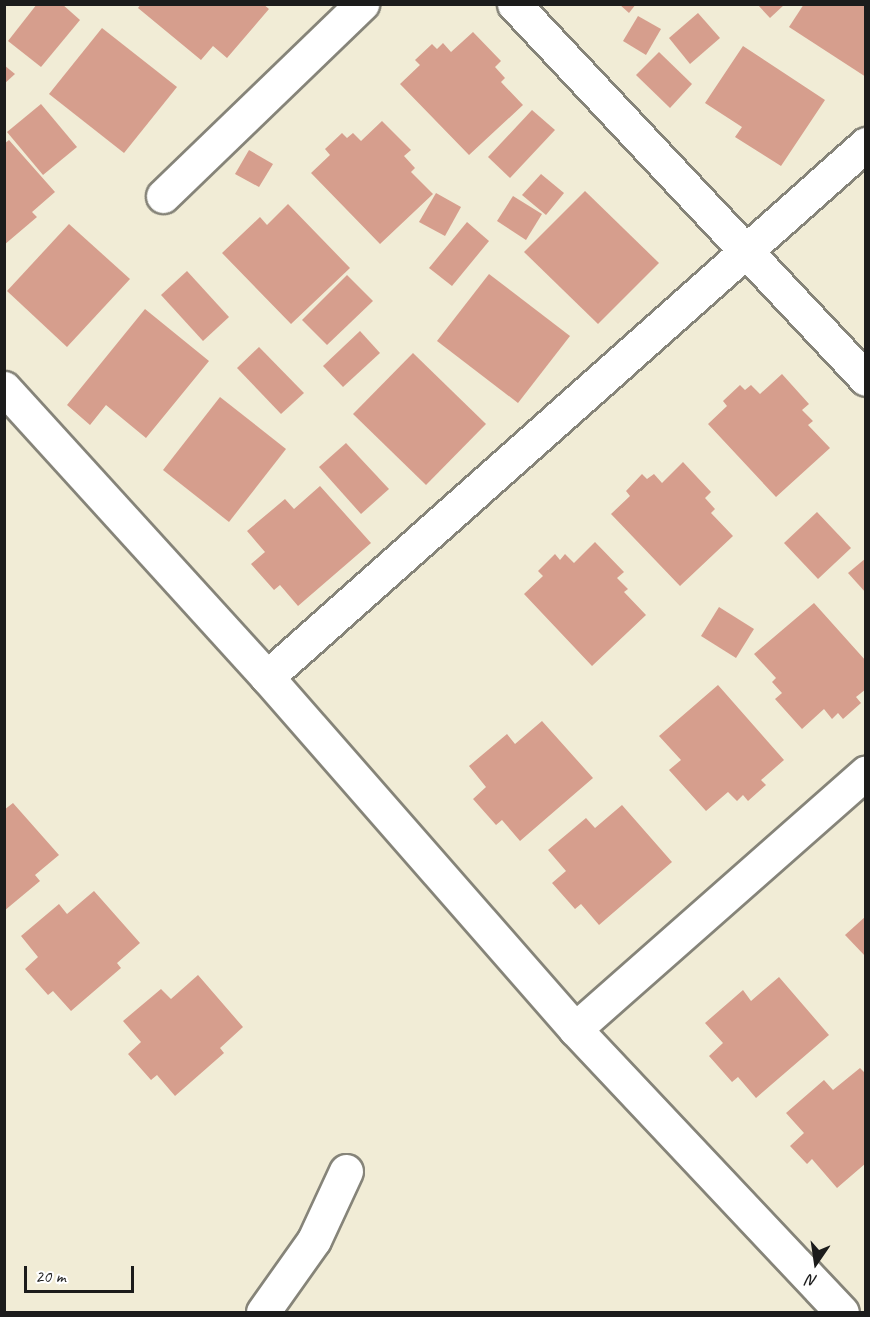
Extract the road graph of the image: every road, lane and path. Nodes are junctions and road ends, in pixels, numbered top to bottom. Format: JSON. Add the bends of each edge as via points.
{"nodes":[{"id":1,"x":362,"y":4,"type":"edge"},
{"id":2,"x":514,"y":4,"type":"edge"},
{"id":3,"x":866,"y":144,"type":"edge"},
{"id":4,"x":163,"y":196,"type":"dead end"},
{"id":5,"x":747,"y":253,"type":"junction"},
{"id":6,"x":866,"y":379,"type":"edge"},
{"id":7,"x":4,"y":388,"type":"edge"},
{"id":8,"x":267,"y":677,"type":"junction"},
{"id":9,"x":866,"y":772,"type":"edge"},
{"id":10,"x":575,"y":1029,"type":"junction"},
{"id":11,"x":346,"y":1171,"type":"dead end"},
{"id":12,"x":263,"y":1312,"type":"edge"},
{"id":13,"x":842,"y":1312,"type":"edge"}],
"edges":[{"from":1,"to":4,"type":"street"},
{"from":2,"to":5,"type":"street"},
{"from":3,"to":5,"type":"street"},
{"from":5,"to":6,"type":"street"},
{"from":5,"to":8,"type":"street"},
{"from":7,"to":8,"type":"street"},
{"from":8,"to":10,"type":"street"},
{"from":9,"to":10,"type":"street"},
{"from":10,"to":13,"type":"street"},
{"from":11,"to":12,"type":"street","via":[[314,1240]]}]}
